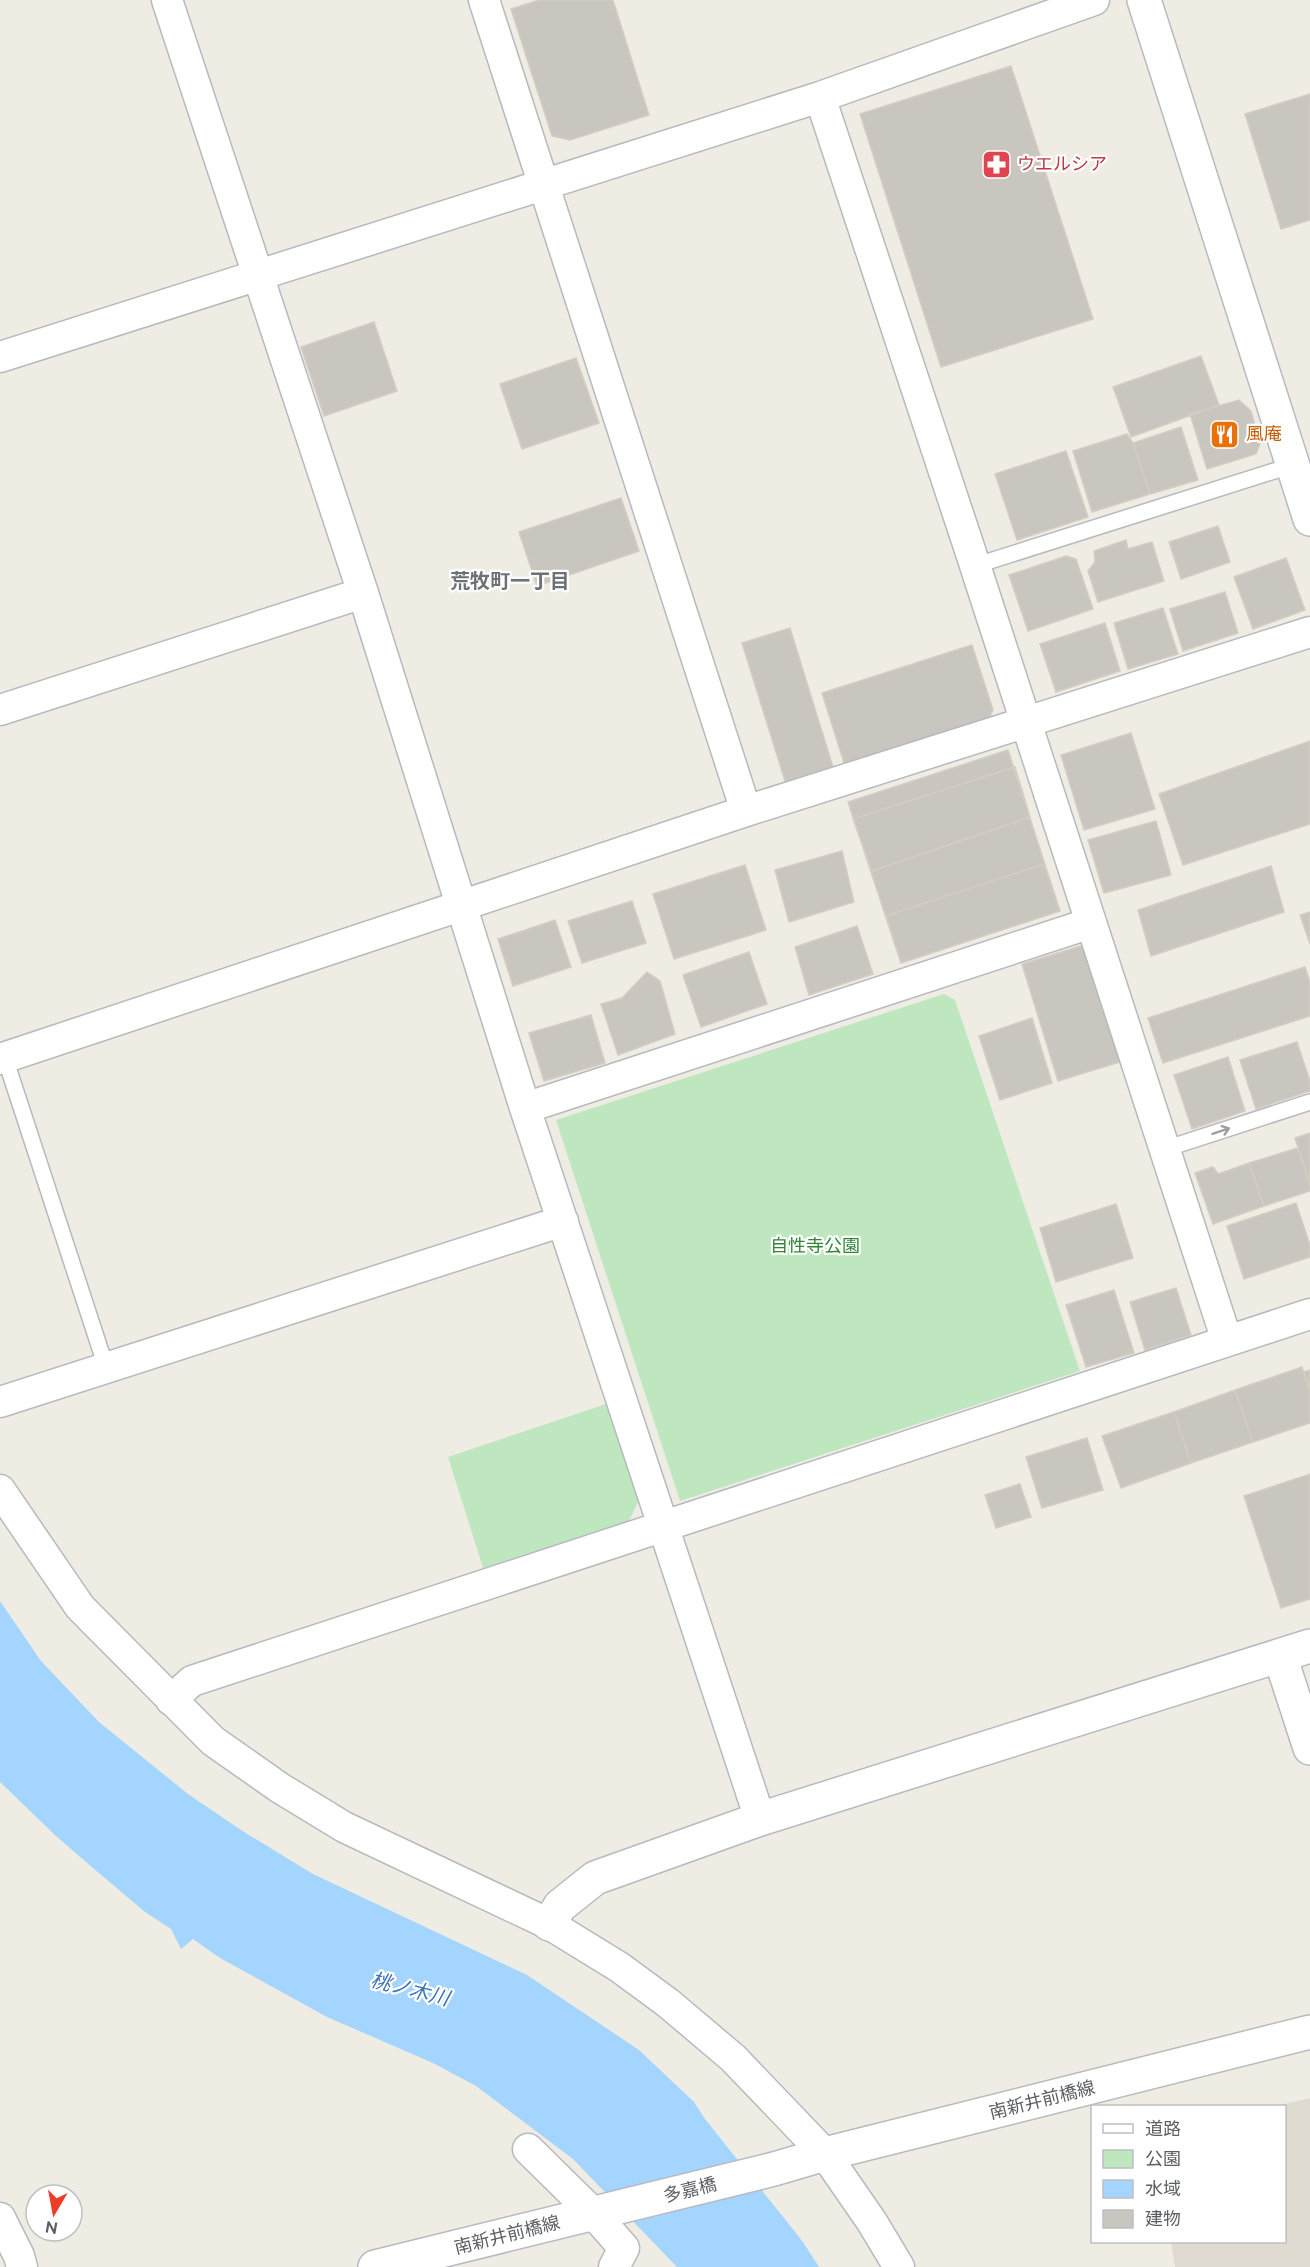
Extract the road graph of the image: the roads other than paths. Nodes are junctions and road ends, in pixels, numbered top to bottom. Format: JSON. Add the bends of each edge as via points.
{"nodes":[{"id":1,"x":167,"y":0,"type":"edge"},
{"id":2,"x":484,"y":0,"type":"edge"},
{"id":3,"x":1094,"y":0,"type":"edge"},
{"id":4,"x":1144,"y":0,"type":"edge"},
{"id":5,"x":820,"y":97,"type":"junction"},
{"id":6,"x":544,"y":184,"type":"junction"},
{"id":7,"x":257,"y":275,"type":"junction"},
{"id":8,"x":0,"y":357,"type":"edge"},
{"id":9,"x":1293,"y":465,"type":"junction"},
{"id":10,"x":1310,"y":519,"type":"edge"},
{"id":11,"x":974,"y":566,"type":"junction"},
{"id":12,"x":363,"y":593,"type":"junction"},
{"id":13,"x":1310,"y":632,"type":"edge"},
{"id":14,"x":0,"y":710,"type":"edge"},
{"id":15,"x":1026,"y":721,"type":"junction"},
{"id":16,"x":746,"y":811,"type":"junction"},
{"id":17,"x":460,"y":907,"type":"junction"},
{"id":18,"x":1091,"y":923,"type":"junction"},
{"id":19,"x":3,"y":1058,"type":"edge"},
{"id":20,"x":1310,"y":1102,"type":"edge"},
{"id":21,"x":525,"y":1108,"type":"junction"},
{"id":22,"x":1165,"y":1149,"type":"junction"},
{"id":23,"x":563,"y":1221,"type":"junction"},
{"id":24,"x":1310,"y":1314,"type":"edge"},
{"id":25,"x":1227,"y":1341,"type":"junction"},
{"id":26,"x":106,"y":1366,"type":"junction"},
{"id":27,"x":0,"y":1402,"type":"edge"},
{"id":28,"x":0,"y":1490,"type":"edge"},
{"id":29,"x":662,"y":1527,"type":"junction"},
{"id":30,"x":1295,"y":1651,"type":"edge"},
{"id":31,"x":171,"y":1700,"type":"junction"},
{"id":32,"x":1310,"y":1748,"type":"edge"},
{"id":33,"x":759,"y":1819,"type":"junction"},
{"id":34,"x":549,"y":1924,"type":"junction"},
{"id":35,"x":1310,"y":2032,"type":"edge"},
{"id":36,"x":528,"y":2149,"type":"dead end"},
{"id":37,"x":825,"y":2154,"type":"junction"},
{"id":38,"x":774,"y":2169,"type":"joint"},
{"id":39,"x":599,"y":2213,"type":"junction"},
{"id":40,"x":0,"y":2218,"type":"edge"},
{"id":41,"x":22,"y":2267,"type":"edge"},
{"id":42,"x":375,"y":2267,"type":"edge"},
{"id":43,"x":614,"y":2267,"type":"edge"},
{"id":44,"x":899,"y":2267,"type":"edge"}],
"edges":[{"from":1,"to":7,"type":"street"},
{"from":2,"to":6,"type":"street"},
{"from":3,"to":5,"type":"street"},
{"from":4,"to":9,"type":"street"},
{"from":5,"to":6,"type":"street"},
{"from":5,"to":11,"type":"street"},
{"from":6,"to":7,"type":"street"},
{"from":6,"to":16,"type":"street"},
{"from":7,"to":8,"type":"street"},
{"from":7,"to":12,"type":"street"},
{"from":9,"to":10,"type":"street"},
{"from":9,"to":11,"type":"lane"},
{"from":11,"to":15,"type":"street"},
{"from":12,"to":14,"type":"street"},
{"from":12,"to":17,"type":"street"},
{"from":13,"to":15,"type":"street"},
{"from":15,"to":16,"type":"street"},
{"from":15,"to":18,"type":"street"},
{"from":16,"to":17,"type":"street"},
{"from":17,"to":19,"type":"street"},
{"from":17,"to":21,"type":"street"},
{"from":18,"to":21,"type":"street"},
{"from":18,"to":22,"type":"street"},
{"from":19,"to":26,"type":"lane"},
{"from":22,"to":20,"type":"lane","one_way":true},
{"from":21,"to":23,"type":"street"},
{"from":22,"to":25,"type":"street"},
{"from":23,"to":26,"type":"street"},
{"from":23,"to":29,"type":"street"},
{"from":24,"to":25,"type":"street"},
{"from":25,"to":29,"type":"street"},
{"from":26,"to":27,"type":"street"},
{"from":28,"to":31,"type":"street","via":[[80,1607]]},
{"from":29,"to":31,"type":"street","via":[[192,1682]]},
{"from":29,"to":33,"type":"street"},
{"from":30,"to":32,"type":"street"},
{"from":30,"to":33,"type":"street"},
{"from":31,"to":34,"type":"street","via":[[213,1741],[344,1827]]},
{"from":33,"to":34,"type":"street","via":[[595,1878],[560,1906]]},
{"from":34,"to":37,"type":"street","via":[[668,2003],[734,2058]]},
{"from":35,"to":37,"type":"street","name":"南新井前橋線"},
{"from":36,"to":39,"type":"street"},
{"from":37,"to":38,"type":"street","name":"南新井前橋線"},
{"from":37,"to":44,"type":"street"},
{"from":38,"to":39,"type":"street","name":"多嘉橋"},
{"from":39,"to":42,"type":"street","name":"南新井前橋線"},
{"from":39,"to":43,"type":"street","via":[[624,2248]]},
{"from":40,"to":41,"type":"street"}]}
